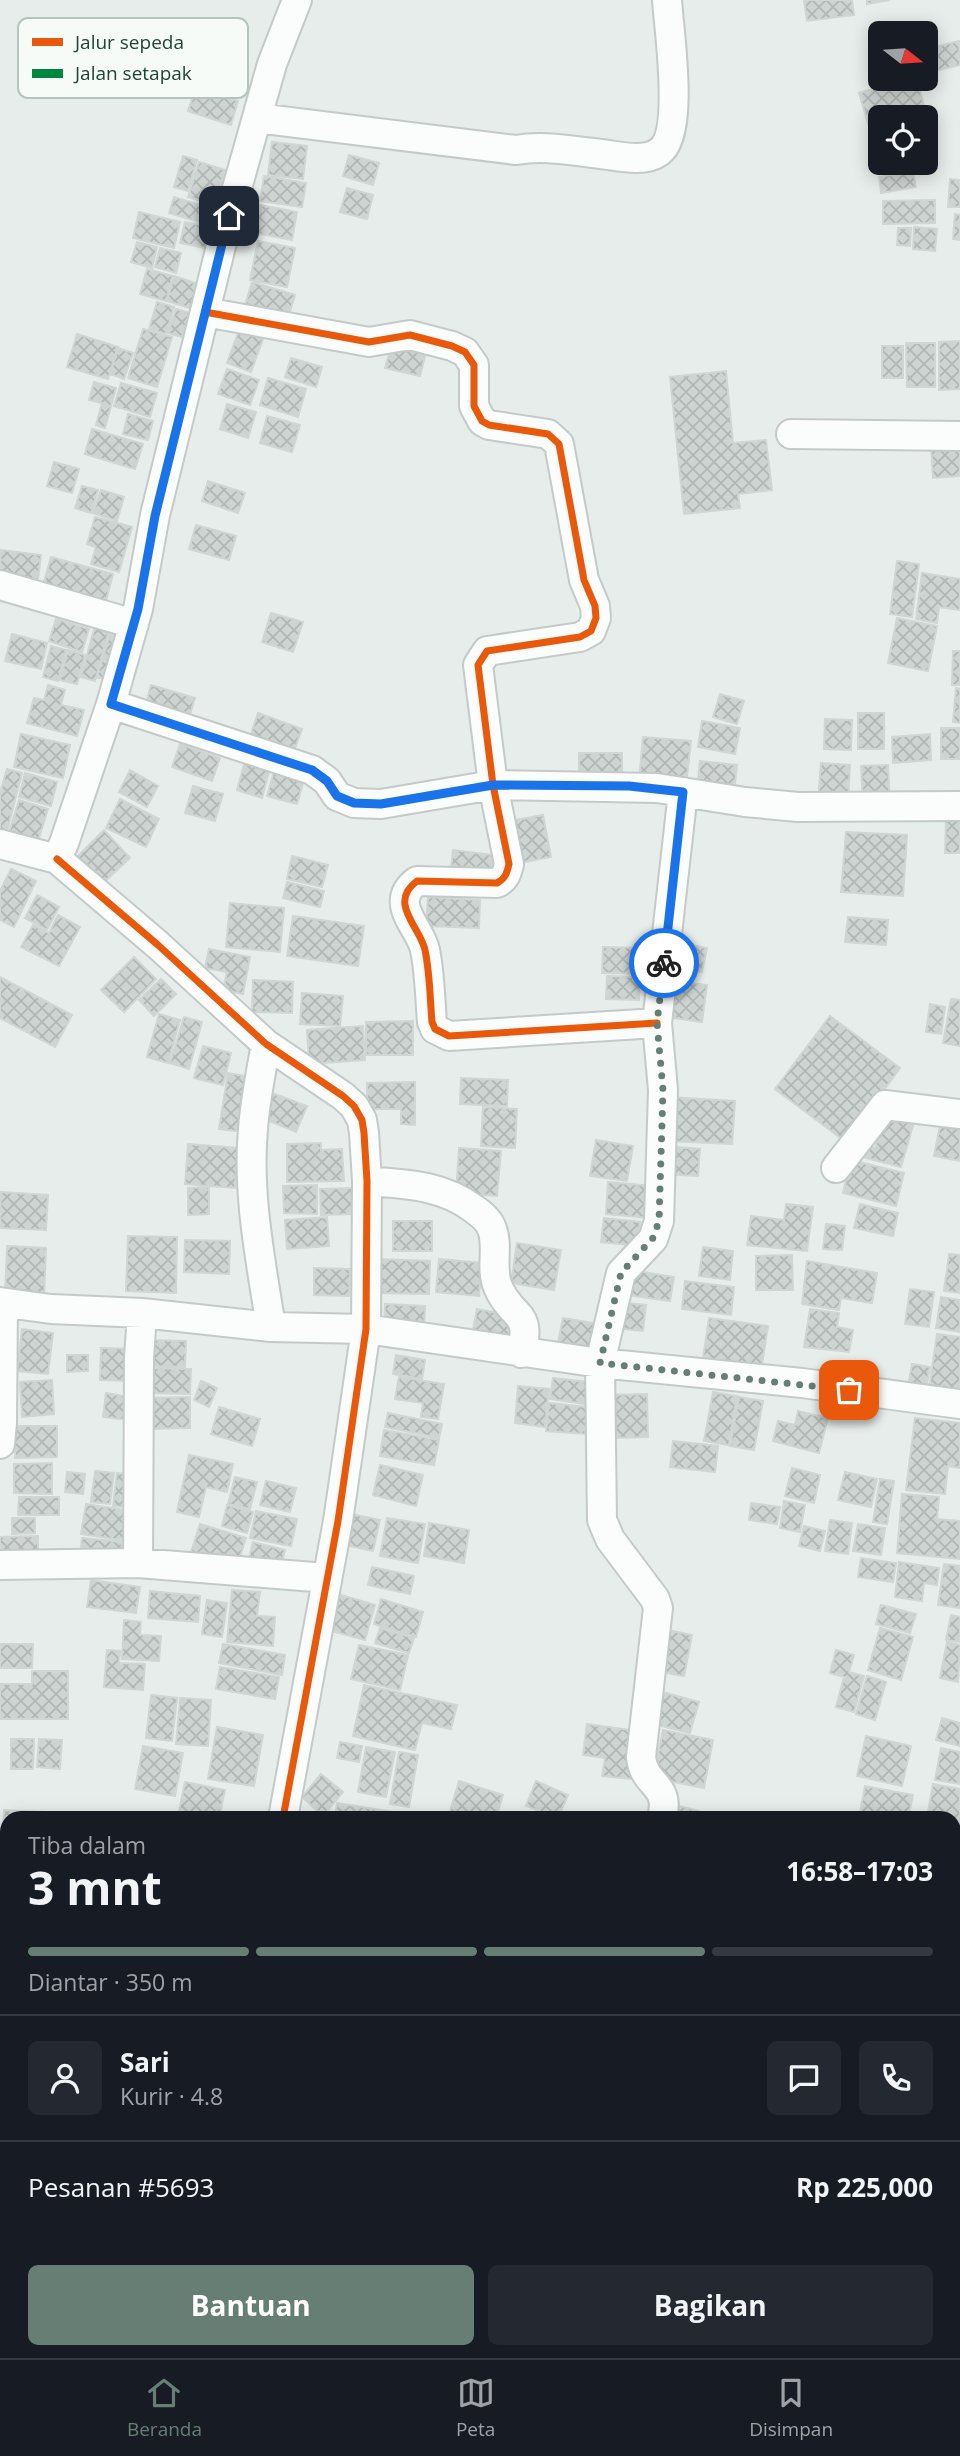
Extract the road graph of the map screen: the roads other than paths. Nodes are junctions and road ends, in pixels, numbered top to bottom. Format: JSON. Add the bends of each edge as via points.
{"nodes":[{"id":1,"x":297,"y":0,"type":"edge"},
{"id":2,"x":667,"y":0,"type":"edge"},
{"id":3,"x":257,"y":118,"type":"junction"},
{"id":4,"x":205,"y":312,"type":"junction"},
{"id":5,"x":791,"y":434,"type":"dead end"},
{"id":6,"x":960,"y":436,"type":"edge"},
{"id":7,"x":0,"y":584,"type":"edge"},
{"id":8,"x":134,"y":624,"type":"junction"},
{"id":9,"x":111,"y":704,"type":"junction"},
{"id":10,"x":493,"y":785,"type":"junction"},
{"id":11,"x":683,"y":792,"type":"junction"},
{"id":12,"x":960,"y":806,"type":"edge"},
{"id":13,"x":0,"y":844,"type":"edge"},
{"id":14,"x":57,"y":859,"type":"junction"},
{"id":15,"x":657,"y":1023,"type":"junction"},
{"id":16,"x":266,"y":1044,"type":"junction"},
{"id":17,"x":960,"y":1114,"type":"edge"},
{"id":18,"x":836,"y":1168,"type":"dead end"},
{"id":19,"x":367,"y":1181,"type":"junction"},
{"id":20,"x":2,"y":1302,"type":"edge"},
{"id":21,"x":142,"y":1314,"type":"junction"},
{"id":22,"x":271,"y":1326,"type":"junction"},
{"id":23,"x":366,"y":1329,"type":"junction"},
{"id":24,"x":521,"y":1353,"type":"junction"},
{"id":25,"x":600,"y":1363,"type":"junction"},
{"id":26,"x":960,"y":1404,"type":"edge"},
{"id":27,"x":0,"y":1444,"type":"edge"},
{"id":28,"x":138,"y":1563,"type":"junction"},
{"id":29,"x":0,"y":1565,"type":"edge"},
{"id":30,"x":327,"y":1578,"type":"junction"},
{"id":31,"x":284,"y":1811,"type":"edge"},
{"id":32,"x":663,"y":1811,"type":"edge"}],
"edges":[{"from":1,"to":3,"type":"street"},
{"from":2,"to":3,"type":"street","via":[[674,108],[671,137],[659,152],[640,158],[535,146],[516,150]]},
{"from":3,"to":4,"type":"street"},
{"from":4,"to":8,"type":"street"},
{"from":4,"to":10,"type":"street","via":[[369,342],[410,335],[452,346],[465,352],[474,365],[474,406],[482,421],[548,434],[559,444],[584,580],[596,606],[596,618],[591,631],[580,637],[487,651],[481,657],[478,665]]},
{"from":5,"to":6,"type":"street"},
{"from":7,"to":8,"type":"street"},
{"from":8,"to":9,"type":"street"},
{"from":9,"to":10,"type":"street","via":[[312,770],[347,802],[381,804]]},
{"from":9,"to":14,"type":"street"},
{"from":10,"to":11,"type":"street","via":[[629,786]]},
{"from":10,"to":15,"type":"street","via":[[509,864],[504,878],[497,883],[417,881],[405,898],[410,922],[425,947],[435,1029],[456,1036]]},
{"from":11,"to":12,"type":"street","via":[[798,807]]},
{"from":11,"to":15,"type":"street"},
{"from":13,"to":14,"type":"street"},
{"from":14,"to":16,"type":"street"},
{"from":15,"to":25,"type":"street","via":[[663,1090],[659,1221],[653,1238],[621,1273]]},
{"from":16,"to":19,"type":"street","via":[[354,1106],[362,1120]]},
{"from":16,"to":22,"type":"street","via":[[253,1129],[252,1188]]},
{"from":17,"to":18,"type":"street","via":[[886,1105]]},
{"from":19,"to":23,"type":"street"},
{"from":19,"to":24,"type":"street","via":[[442,1191],[485,1217],[495,1240],[499,1289],[525,1323]]},
{"from":20,"to":21,"type":"street","via":[[51,1310]]},
{"from":20,"to":27,"type":"street"},
{"from":21,"to":22,"type":"street"},
{"from":21,"to":28,"type":"street"},
{"from":22,"to":23,"type":"street"},
{"from":23,"to":24,"type":"street"},
{"from":23,"to":30,"type":"street"},
{"from":24,"to":25,"type":"street"},
{"from":25,"to":26,"type":"street"},
{"from":25,"to":32,"type":"street","via":[[602,1520],[658,1608],[641,1757],[645,1775],[662,1794]]},
{"from":28,"to":29,"type":"street"},
{"from":28,"to":30,"type":"street"},
{"from":30,"to":31,"type":"street"}]}
